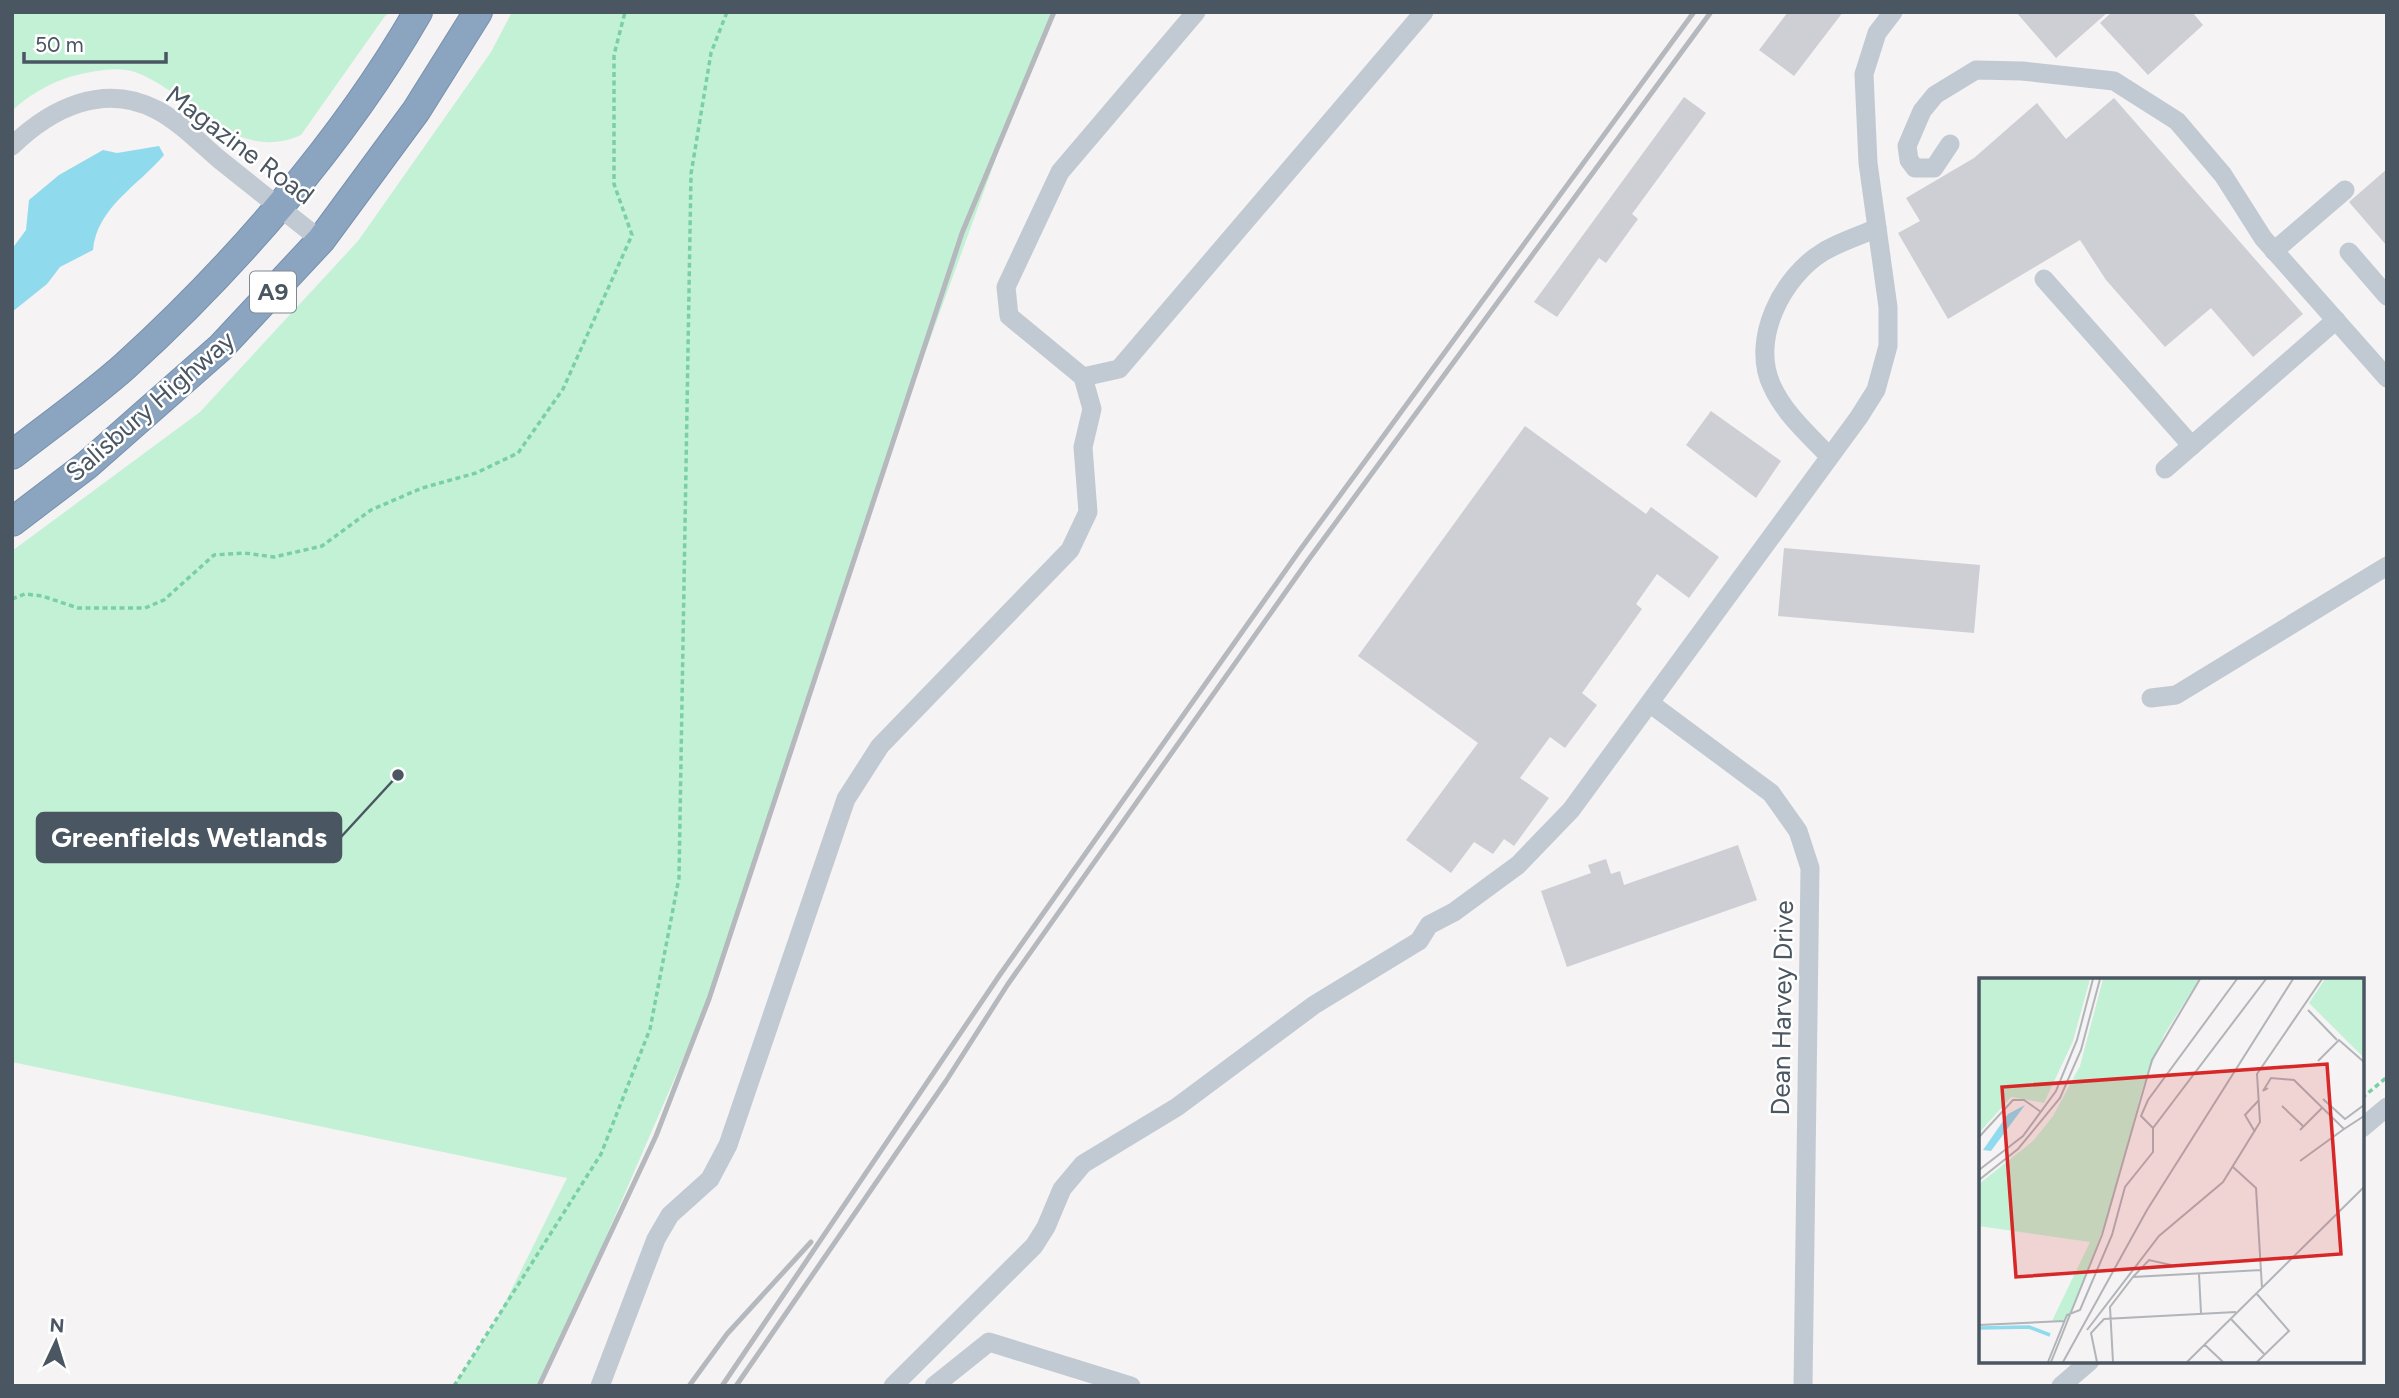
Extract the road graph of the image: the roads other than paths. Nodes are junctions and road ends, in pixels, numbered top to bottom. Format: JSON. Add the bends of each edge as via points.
{"nodes":[{"id":1,"x":418,"y":12,"type":"edge"},
{"id":2,"x":478,"y":12,"type":"edge"},
{"id":3,"x":1196,"y":12,"type":"edge"},
{"id":4,"x":1424,"y":12,"type":"edge"},
{"id":5,"x":1893,"y":12,"type":"edge"},
{"id":6,"x":1950,"y":144,"type":"dead end"},
{"id":7,"x":12,"y":146,"type":"edge"},
{"id":8,"x":2345,"y":190,"type":"dead end"},
{"id":9,"x":279,"y":208,"type":"junction"},
{"id":10,"x":1877,"y":228,"type":"junction"},
{"id":11,"x":321,"y":240,"type":"junction"},
{"id":12,"x":2274,"y":251,"type":"junction"},
{"id":13,"x":2349,"y":252,"type":"dead end"},
{"id":14,"x":2044,"y":279,"type":"dead end"},
{"id":15,"x":2387,"y":296,"type":"edge"},
{"id":16,"x":2336,"y":320,"type":"junction"},
{"id":17,"x":1083,"y":377,"type":"junction"},
{"id":18,"x":2387,"y":378,"type":"edge"},
{"id":19,"x":2192,"y":446,"type":"junction"},
{"id":20,"x":12,"y":455,"type":"edge"},
{"id":21,"x":1829,"y":456,"type":"junction"},
{"id":22,"x":2165,"y":469,"type":"dead end"},
{"id":23,"x":12,"y":522,"type":"edge"},
{"id":24,"x":2387,"y":566,"type":"edge"},
{"id":25,"x":2151,"y":698,"type":"dead end"},
{"id":26,"x":1651,"y":704,"type":"junction"},
{"id":27,"x":2387,"y":1107,"type":"edge"},
{"id":28,"x":2364,"y":1126,"type":"edge"},
{"id":29,"x":2088,"y":1363,"type":"edge"},
{"id":30,"x":600,"y":1386,"type":"edge"},
{"id":31,"x":893,"y":1386,"type":"edge"},
{"id":32,"x":934,"y":1386,"type":"edge"},
{"id":33,"x":1131,"y":1386,"type":"edge"},
{"id":34,"x":1803,"y":1386,"type":"edge"},
{"id":35,"x":2061,"y":1386,"type":"edge"}],
"edges":[{"from":1,"to":9,"type":"highway","name":"Salisbury Highway","number":"A9","via":[[394,53]]},
{"from":2,"to":11,"type":"highway","name":"Salisbury Highway","number":"A9","via":[[416,111]]},
{"from":3,"to":17,"type":"street","via":[[1060,172],[1006,287],[1009,316]]},
{"from":4,"to":17,"type":"street","via":[[1119,369]]},
{"from":5,"to":10,"type":"street","via":[[1877,33],[1864,74],[1868,163]]},
{"from":6,"to":12,"type":"street","via":[[1934,168],[1915,168],[1906,146],[1935,95],[1976,70],[2115,81],[2177,121],[2223,175]]},
{"from":7,"to":9,"type":"street","name":"Magazine Road","via":[[72,103],[125,100],[156,109],[173,120]]},
{"from":8,"to":12,"type":"street"},
{"from":9,"to":11,"type":"street","name":"Magazine Road"},
{"from":9,"to":20,"type":"highway","name":"Salisbury Highway","number":"A9","via":[[124,367]]},
{"from":10,"to":21,"type":"street","via":[[1888,307],[1888,346],[1876,390]]},
{"from":10,"to":21,"type":"street","via":[[1822,253],[1802,270],[1774,310],[1768,329],[1765,359],[1771,386],[1791,416]]},
{"from":11,"to":23,"type":"highway","name":"Salisbury Highway","number":"A9","via":[[221,347],[87,465]]},
{"from":12,"to":16,"type":"street"},
{"from":13,"to":15,"type":"street"},
{"from":14,"to":19,"type":"street"},
{"from":16,"to":18,"type":"street"},
{"from":16,"to":19,"type":"street"},
{"from":17,"to":30,"type":"street","via":[[1092,409],[1083,447],[1088,512],[1070,550],[880,746],[846,799],[728,1145],[710,1179],[670,1215],[656,1239]]},
{"from":19,"to":22,"type":"street"},
{"from":21,"to":26,"type":"street"},
{"from":24,"to":25,"type":"street","via":[[2176,695]]},
{"from":26,"to":31,"type":"street","via":[[1571,810],[1518,865],[1429,925],[1419,941],[1314,1005],[1177,1107],[1083,1164],[1062,1189],[1034,1246]]},
{"from":26,"to":34,"type":"street","name":"Dean Harvey Drive","via":[[1771,793],[1798,831],[1810,868]]},
{"from":27,"to":28,"type":"street"},
{"from":29,"to":35,"type":"street"},
{"from":32,"to":33,"type":"street","via":[[989,1342]]}]}
